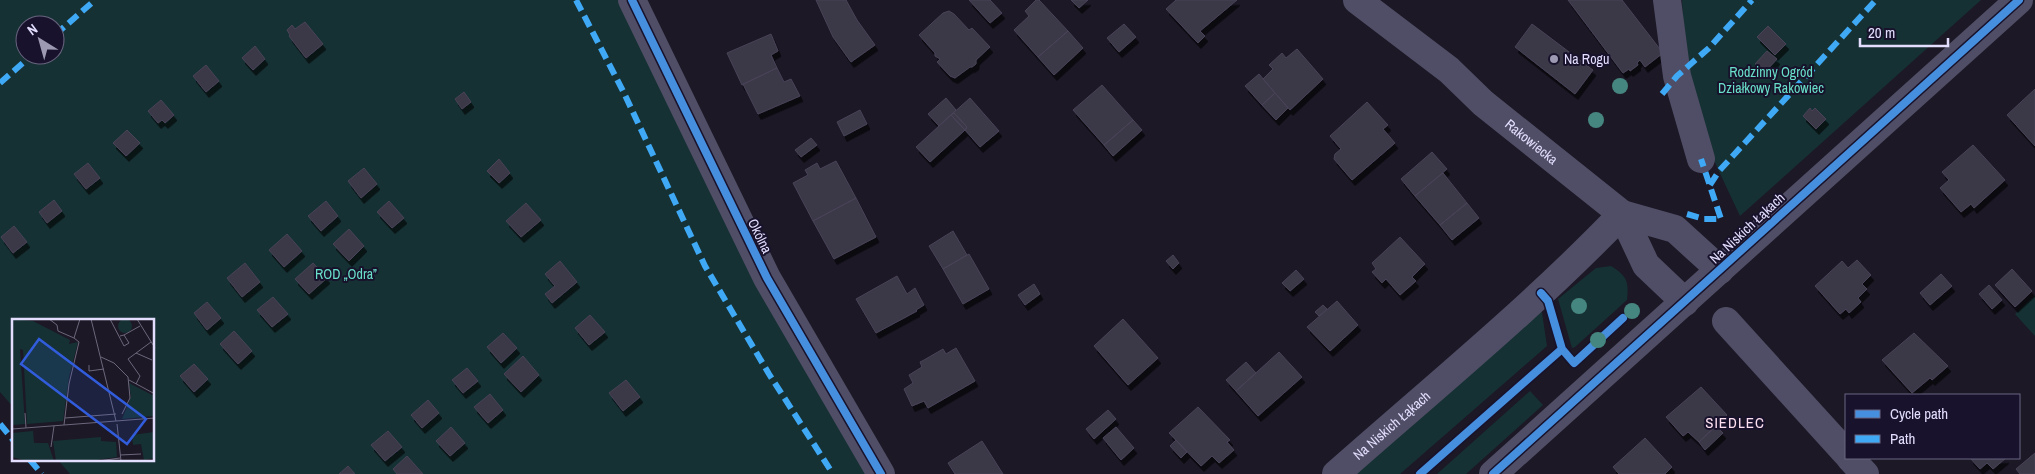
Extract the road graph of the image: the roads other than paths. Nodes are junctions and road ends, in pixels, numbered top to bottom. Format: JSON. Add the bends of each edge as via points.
{"nodes":[{"id":1,"x":632,"y":0,"type":"edge"},
{"id":2,"x":1357,"y":0,"type":"edge"},
{"id":3,"x":1667,"y":0,"type":"edge"},
{"id":4,"x":2019,"y":0,"type":"edge"},
{"id":5,"x":1701,"y":159,"type":"dead end"},
{"id":6,"x":1622,"y":214,"type":"junction"},
{"id":7,"x":1720,"y":270,"type":"junction"},
{"id":8,"x":1685,"y":302,"type":"junction"},
{"id":9,"x":1726,"y":321,"type":"dead end"},
{"id":10,"x":1845,"y":452,"type":"edge"},
{"id":11,"x":1851,"y":459,"type":"edge"},
{"id":12,"x":881,"y":474,"type":"edge"},
{"id":13,"x":1336,"y":474,"type":"edge"},
{"id":14,"x":1493,"y":474,"type":"edge"},
{"id":15,"x":1865,"y":474,"type":"edge"}],
"edges":[{"from":1,"to":12,"type":"street","name":"Okólna","via":[[767,278]]},
{"from":2,"to":6,"type":"street","name":"Rakowiecka","via":[[1449,70],[1483,103]]},
{"from":3,"to":5,"type":"street","via":[[1677,76]]},
{"from":4,"to":7,"type":"street","name":"Na Niskich Łąkach"},
{"from":6,"to":7,"type":"street","via":[[1675,229]]},
{"from":6,"to":8,"type":"street","name":"Rakowiecka","via":[[1646,265]]},
{"from":6,"to":13,"type":"street","name":"Na Niskich Łąkach","via":[[1545,289]]},
{"from":7,"to":8,"type":"street","name":"Na Niskich Łąkach"},
{"from":8,"to":14,"type":"street","name":"Na Niskich Łąkach"},
{"from":9,"to":10,"type":"street"},
{"from":11,"to":15,"type":"street"}]}
